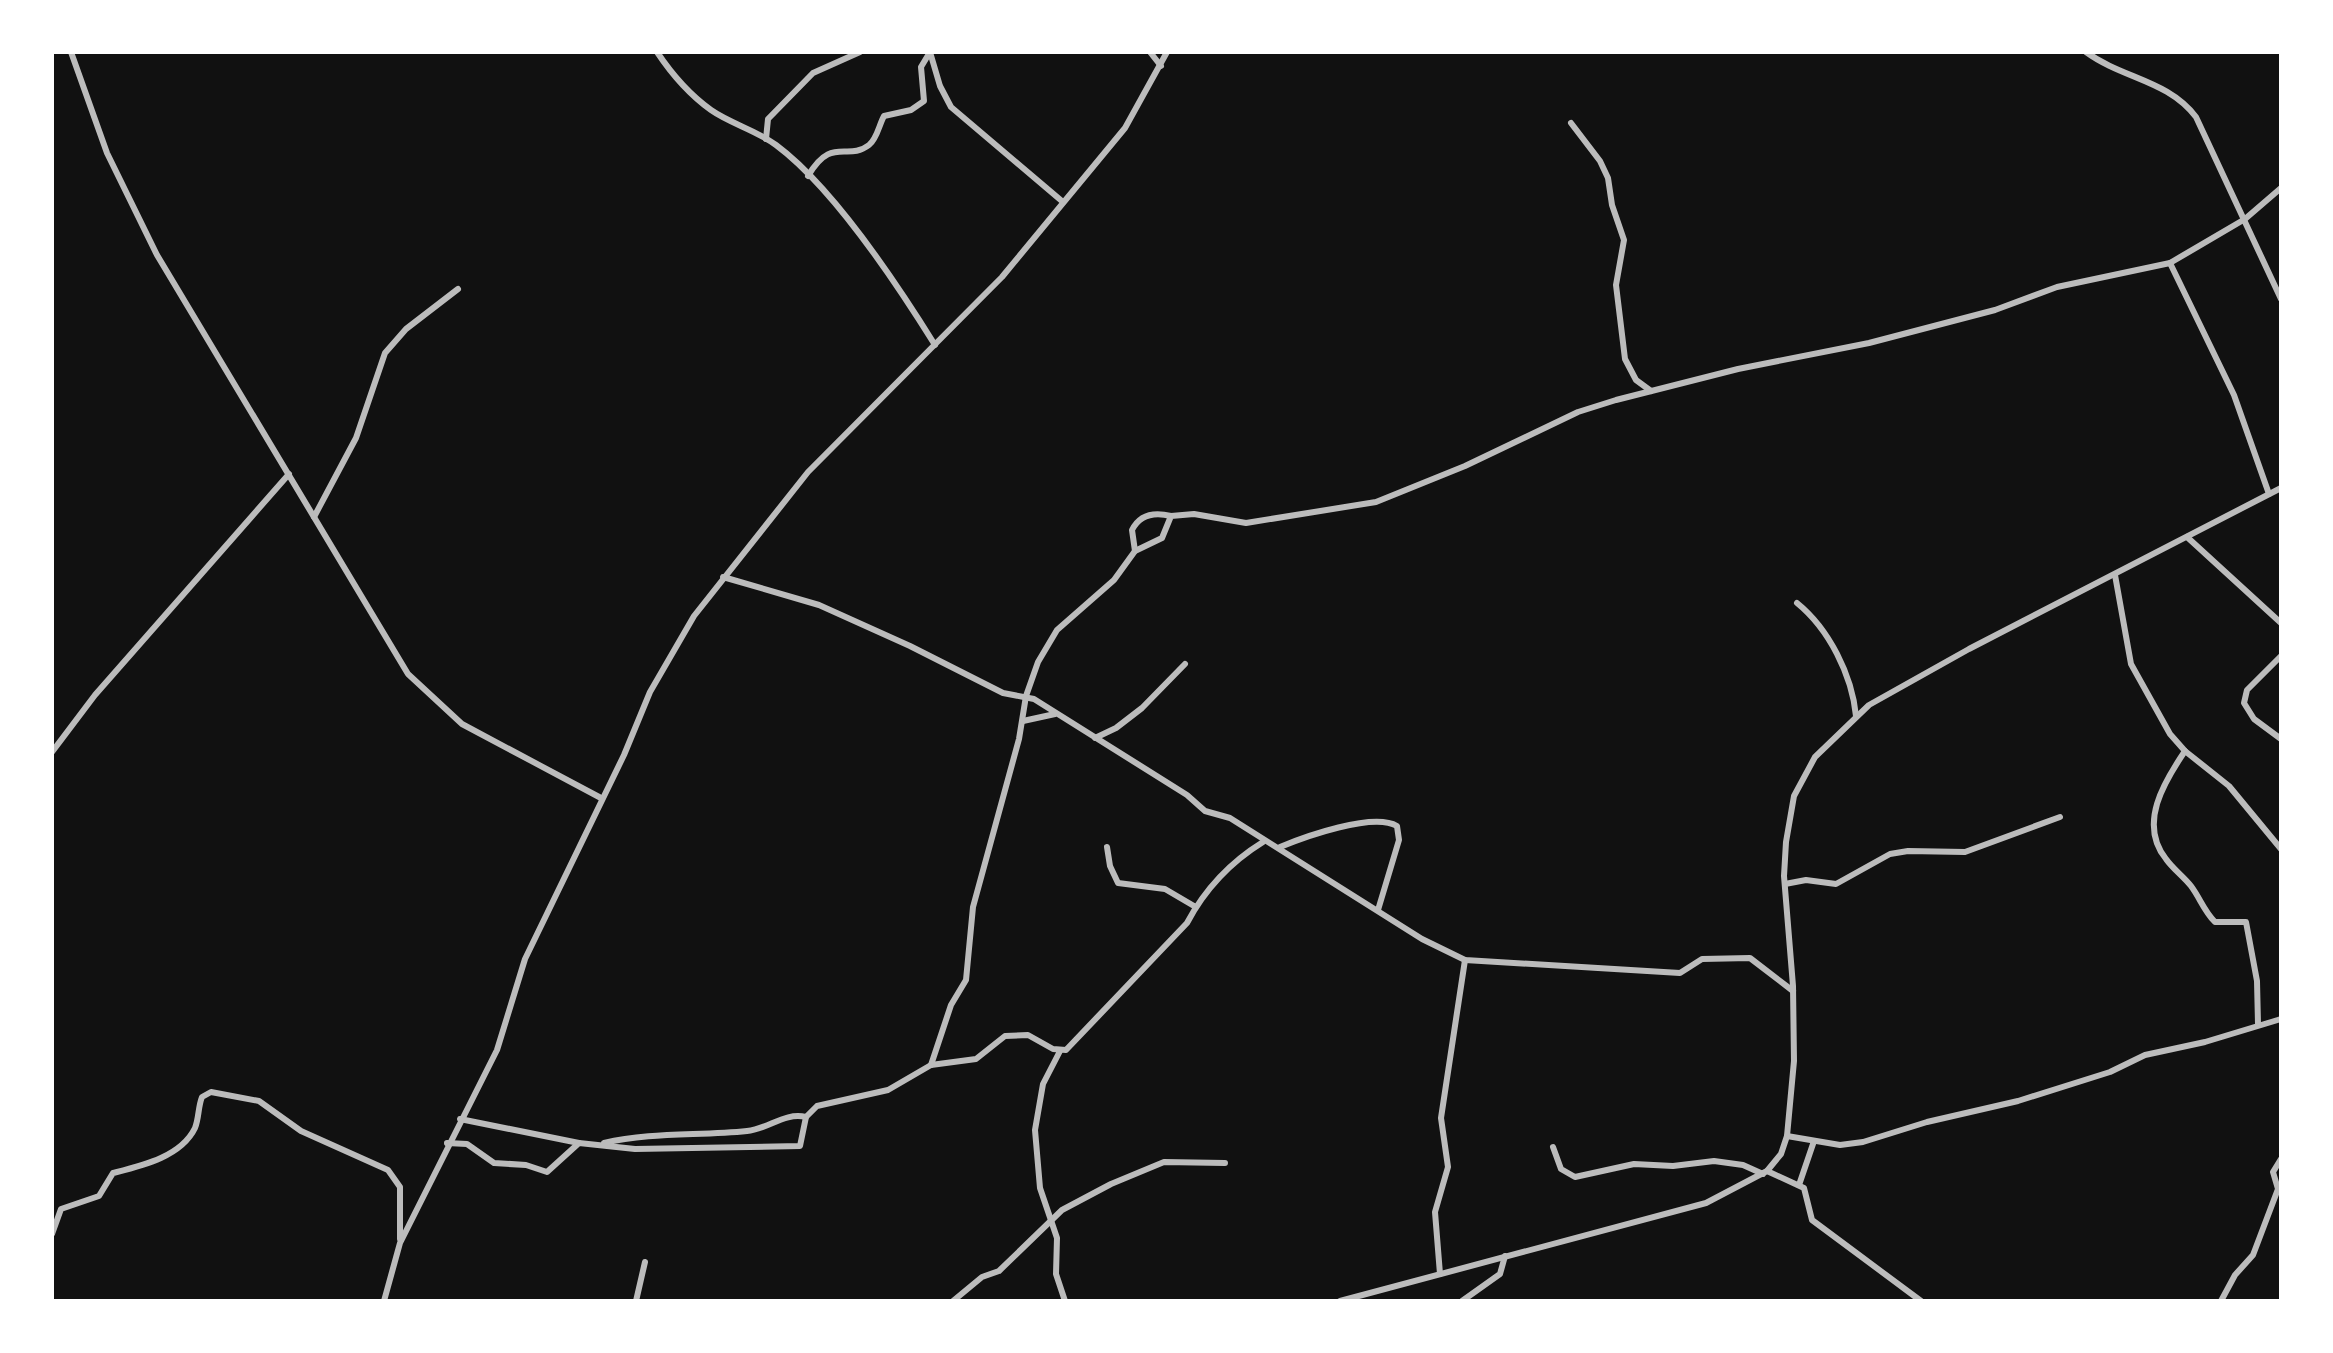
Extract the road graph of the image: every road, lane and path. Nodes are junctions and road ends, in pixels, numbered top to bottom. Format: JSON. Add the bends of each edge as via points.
{"nodes":[{"id":1,"x":71,"y":52,"type":"edge"},
{"id":2,"x":657,"y":52,"type":"edge"},
{"id":3,"x":860,"y":52,"type":"edge"},
{"id":4,"x":930,"y":52,"type":"edge"},
{"id":5,"x":1150,"y":52,"type":"edge"},
{"id":6,"x":1167,"y":52,"type":"edge"},
{"id":7,"x":2086,"y":52,"type":"edge"},
{"id":8,"x":1161,"y":66,"type":"junction"},
{"id":9,"x":1571,"y":123,"type":"dead end"},
{"id":10,"x":766,"y":139,"type":"junction"},
{"id":11,"x":808,"y":176,"type":"junction"},
{"id":12,"x":2281,"y":188,"type":"edge"},
{"id":13,"x":1063,"y":202,"type":"junction"},
{"id":14,"x":2245,"y":219,"type":"junction"},
{"id":15,"x":2170,"y":263,"type":"junction"},
{"id":16,"x":458,"y":289,"type":"dead end"},
{"id":17,"x":2281,"y":299,"type":"edge"},
{"id":18,"x":935,"y":345,"type":"junction"},
{"id":19,"x":1651,"y":391,"type":"junction"},
{"id":20,"x":289,"y":474,"type":"junction"},
{"id":21,"x":2281,"y":488,"type":"edge"},
{"id":22,"x":2269,"y":494,"type":"junction"},
{"id":23,"x":1171,"y":516,"type":"junction"},
{"id":24,"x":314,"y":517,"type":"junction"},
{"id":25,"x":2187,"y":537,"type":"junction"},
{"id":26,"x":1135,"y":551,"type":"junction"},
{"id":27,"x":2115,"y":575,"type":"junction"},
{"id":28,"x":723,"y":577,"type":"junction"},
{"id":29,"x":1797,"y":603,"type":"dead end"},
{"id":30,"x":2281,"y":623,"type":"edge"},
{"id":31,"x":2281,"y":656,"type":"edge"},
{"id":32,"x":1185,"y":664,"type":"dead end"},
{"id":33,"x":1026,"y":696,"type":"junction"},
{"id":34,"x":1056,"y":714,"type":"junction"},
{"id":35,"x":1856,"y":716,"type":"junction"},
{"id":36,"x":1023,"y":721,"type":"junction"},
{"id":37,"x":1095,"y":738,"type":"junction"},
{"id":38,"x":2281,"y":739,"type":"edge"},
{"id":39,"x":2185,"y":751,"type":"junction"},
{"id":40,"x":52,"y":752,"type":"edge"},
{"id":41,"x":601,"y":798,"type":"junction"},
{"id":42,"x":2060,"y":817,"type":"dead end"},
{"id":43,"x":1263,"y":842,"type":"junction"},
{"id":44,"x":1107,"y":847,"type":"dead end"},
{"id":45,"x":1280,"y":847,"type":"junction"},
{"id":46,"x":2281,"y":849,"type":"edge"},
{"id":47,"x":1785,"y":884,"type":"junction"},
{"id":48,"x":1194,"y":906,"type":"junction"},
{"id":49,"x":1378,"y":910,"type":"junction"},
{"id":50,"x":1465,"y":960,"type":"junction"},
{"id":51,"x":1793,"y":991,"type":"junction"},
{"id":52,"x":2281,"y":1019,"type":"edge"},
{"id":53,"x":2258,"y":1024,"type":"junction"},
{"id":54,"x":1060,"y":1051,"type":"junction"},
{"id":55,"x":931,"y":1065,"type":"junction"},
{"id":56,"x":806,"y":1117,"type":"junction"},
{"id":57,"x":460,"y":1119,"type":"junction"},
{"id":58,"x":1787,"y":1136,"type":"junction"},
{"id":59,"x":1814,"y":1141,"type":"junction"},
{"id":60,"x":447,"y":1143,"type":"junction"},
{"id":61,"x":579,"y":1143,"type":"junction"},
{"id":62,"x":596,"y":1144,"type":"junction"},
{"id":63,"x":1553,"y":1147,"type":"dead end"},
{"id":64,"x":2281,"y":1159,"type":"edge"},
{"id":65,"x":1225,"y":1163,"type":"dead end"},
{"id":66,"x":1765,"y":1172,"type":"junction"},
{"id":67,"x":1799,"y":1185,"type":"junction"},
{"id":68,"x":1050,"y":1220,"type":"junction"},
{"id":69,"x":52,"y":1234,"type":"edge"},
{"id":70,"x":400,"y":1243,"type":"junction"},
{"id":71,"x":1505,"y":1256,"type":"junction"},
{"id":72,"x":645,"y":1262,"type":"dead end"},
{"id":73,"x":1440,"y":1274,"type":"junction"},
{"id":74,"x":384,"y":1301,"type":"edge"},
{"id":75,"x":636,"y":1301,"type":"edge"},
{"id":76,"x":953,"y":1301,"type":"edge"},
{"id":77,"x":1065,"y":1301,"type":"edge"},
{"id":78,"x":1340,"y":1301,"type":"edge"},
{"id":79,"x":1462,"y":1301,"type":"edge"},
{"id":80,"x":1921,"y":1301,"type":"edge"},
{"id":81,"x":2221,"y":1301,"type":"edge"}],
"edges":[{"from":1,"to":20,"type":"street","via":[[107,153],[157,255]]},
{"from":2,"to":10,"type":"street","via":[[712,111]]},
{"from":3,"to":10,"type":"street","via":[[813,73],[768,119]]},
{"from":4,"to":11,"type":"street","via":[[921,67],[924,101],[884,116],[864,148],[822,156]]},
{"from":4,"to":13,"type":"street","via":[[951,107]]},
{"from":5,"to":8,"type":"street"},
{"from":6,"to":8,"type":"street"},
{"from":7,"to":14,"type":"street","via":[[2184,101]]},
{"from":8,"to":13,"type":"street","via":[[1125,128]]},
{"from":9,"to":19,"type":"street","via":[[1608,178],[1624,240],[1616,285],[1625,359],[1629,371]]},
{"from":10,"to":11,"type":"street"},
{"from":11,"to":18,"type":"street","via":[[898,286]]},
{"from":12,"to":14,"type":"street"},
{"from":13,"to":18,"type":"street","via":[[992,289]]},
{"from":14,"to":15,"type":"street"},
{"from":14,"to":17,"type":"street"},
{"from":15,"to":19,"type":"street","via":[[2057,287],[1995,310],[1869,343]]},
{"from":15,"to":22,"type":"street","via":[[2234,395]]},
{"from":16,"to":24,"type":"street","via":[[406,329],[385,353],[356,438]]},
{"from":18,"to":28,"type":"street","via":[[808,472]]},
{"from":19,"to":23,"type":"street","via":[[1578,412],[1376,502],[1246,523],[1194,514]]},
{"from":20,"to":24,"type":"street"},
{"from":20,"to":40,"type":"street","via":[[95,695]]},
{"from":21,"to":22,"type":"street"},
{"from":22,"to":25,"type":"street"},
{"from":23,"to":26,"type":"street","via":[[1162,538]]},
{"from":23,"to":26,"type":"street","via":[[1154,513],[1140,519],[1132,530]]},
{"from":24,"to":41,"type":"street","via":[[390,647],[433,701],[489,741]]},
{"from":25,"to":27,"type":"street"},
{"from":25,"to":30,"type":"street"},
{"from":26,"to":33,"type":"street","via":[[1114,580],[1049,641]]},
{"from":27,"to":35,"type":"street","via":[[1969,649]]},
{"from":27,"to":39,"type":"street","via":[[2131,664]]},
{"from":28,"to":33,"type":"street","via":[[819,605],[1003,693]]},
{"from":28,"to":41,"type":"street","via":[[656,681]]},
{"from":29,"to":35,"type":"street","via":[[1823,628],[1854,695]]},
{"from":31,"to":38,"type":"street","via":[[2247,690],[2244,703],[2254,719]]},
{"from":32,"to":37,"type":"street","via":[[1142,708]]},
{"from":33,"to":34,"type":"street"},
{"from":33,"to":36,"type":"street"},
{"from":34,"to":36,"type":"street"},
{"from":34,"to":37,"type":"street"},
{"from":35,"to":47,"type":"street","via":[[1815,757],[1794,796]]},
{"from":36,"to":55,"type":"street","via":[[973,907],[966,980],[951,1005]]},
{"from":37,"to":43,"type":"street","via":[[1200,808],[1230,818]]},
{"from":39,"to":46,"type":"street","via":[[2229,786]]},
{"from":39,"to":53,"type":"street","via":[[2164,782],[2154,830],[2163,856],[2215,922],[2246,922],[2257,981]]},
{"from":41,"to":57,"type":"street","via":[[525,959],[497,1050]]},
{"from":42,"to":47,"type":"street","via":[[1965,852],[1890,854],[1836,884]]},
{"from":43,"to":45,"type":"street"},
{"from":43,"to":48,"type":"street","via":[[1216,877]]},
{"from":44,"to":48,"type":"street","via":[[1118,883],[1165,889]]},
{"from":45,"to":49,"type":"street"},
{"from":45,"to":49,"type":"street","via":[[1333,829],[1386,822],[1397,826],[1399,840]]},
{"from":47,"to":51,"type":"street"},
{"from":48,"to":54,"type":"street","via":[[1187,923],[1130,986],[1072,1046]]},
{"from":49,"to":50,"type":"street"},
{"from":50,"to":51,"type":"street","via":[[1680,973],[1702,959],[1750,958]]},
{"from":50,"to":73,"type":"street","via":[[1441,1118],[1448,1167],[1435,1212]]},
{"from":51,"to":58,"type":"street"},
{"from":52,"to":53,"type":"street"},
{"from":53,"to":59,"type":"street","via":[[2145,1055],[2110,1072],[2018,1101],[1863,1142]]},
{"from":54,"to":55,"type":"street","via":[[1040,1039],[1015,1034],[997,1040],[976,1059]]},
{"from":54,"to":68,"type":"street","via":[[1043,1084],[1035,1119],[1040,1188]]},
{"from":55,"to":56,"type":"street","via":[[894,1088],[817,1106]]},
{"from":56,"to":62,"type":"street","via":[[795,1114],[750,1131]]},
{"from":56,"to":62,"type":"street","via":[[797,1148],[635,1149]]},
{"from":57,"to":60,"type":"street"},
{"from":57,"to":61,"type":"street"},
{"from":58,"to":59,"type":"street"},
{"from":58,"to":66,"type":"street","via":[[1781,1154]]},
{"from":59,"to":67,"type":"street"},
{"from":60,"to":61,"type":"street","via":[[467,1144],[494,1163],[547,1172]]},
{"from":60,"to":70,"type":"street"},
{"from":61,"to":62,"type":"street"},
{"from":63,"to":66,"type":"street","via":[[1561,1169],[1575,1177],[1634,1164],[1714,1161]]},
{"from":64,"to":81,"type":"street","via":[[2273,1172],[2278,1189],[2253,1255]]},
{"from":65,"to":68,"type":"street","via":[[1153,1165]]},
{"from":66,"to":67,"type":"street"},
{"from":66,"to":71,"type":"street","via":[[1706,1203]]},
{"from":67,"to":80,"type":"street","via":[[1806,1192],[1812,1220]]},
{"from":68,"to":76,"type":"street","via":[[1003,1268],[982,1277]]},
{"from":68,"to":77,"type":"street"},
{"from":69,"to":70,"type":"street","via":[[61,1209],[99,1196],[113,1173],[147,1164],[186,1142],[202,1097],[211,1092],[259,1101],[301,1131],[388,1170],[400,1187]]},
{"from":70,"to":74,"type":"street"},
{"from":71,"to":73,"type":"street"},
{"from":71,"to":79,"type":"street","via":[[1500,1274]]},
{"from":72,"to":75,"type":"street"},
{"from":73,"to":78,"type":"street"}]}
